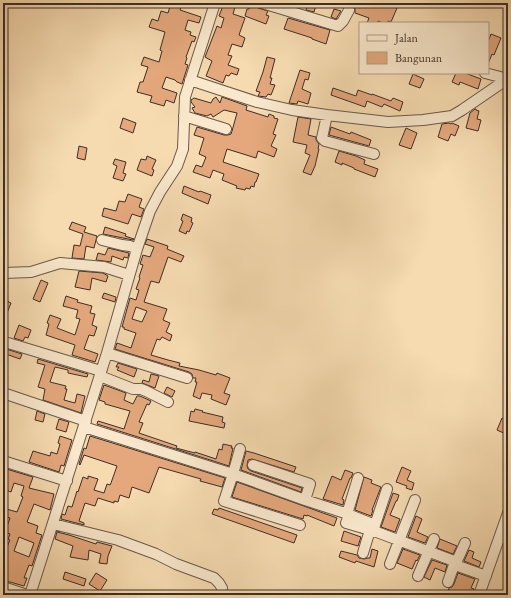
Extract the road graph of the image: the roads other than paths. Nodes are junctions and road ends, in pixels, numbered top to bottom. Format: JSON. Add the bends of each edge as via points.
{"nodes":[{"id":1,"x":215,"y":3,"type":"edge"},
{"id":2,"x":262,"y":3,"type":"edge"},
{"id":3,"x":349,"y":10,"type":"dead end"},
{"id":4,"x":488,"y":74,"type":"edge"},
{"id":5,"x":190,"y":80,"type":"junction"},
{"id":6,"x":508,"y":80,"type":"edge"},
{"id":7,"x":327,"y":115,"type":"junction"},
{"id":8,"x":184,"y":116,"type":"junction"},
{"id":9,"x":226,"y":129,"type":"dead end"},
{"id":10,"x":374,"y":154,"type":"dead end"},
{"id":11,"x":102,"y":240,"type":"dead end"},
{"id":12,"x":137,"y":249,"type":"junction"},
{"id":13,"x":3,"y":273,"type":"edge"},
{"id":14,"x":129,"y":275,"type":"junction"},
{"id":15,"x":8,"y":343,"type":"dead end"},
{"id":16,"x":107,"y":353,"type":"junction"},
{"id":17,"x":101,"y":373,"type":"junction"},
{"id":18,"x":187,"y":378,"type":"dead end"},
{"id":19,"x":3,"y":393,"type":"edge"},
{"id":20,"x":168,"y":402,"type":"dead end"},
{"id":21,"x":85,"y":424,"type":"junction"},
{"id":22,"x":240,"y":449,"type":"dead end"},
{"id":23,"x":3,"y":461,"type":"edge"},
{"id":24,"x":253,"y":465,"type":"dead end"},
{"id":25,"x":233,"y":474,"type":"junction"},
{"id":26,"x":358,"y":478,"type":"dead end"},
{"id":27,"x":67,"y":481,"type":"junction"},
{"id":28,"x":387,"y":489,"type":"dead end"},
{"id":29,"x":305,"y":500,"type":"junction"},
{"id":30,"x":415,"y":500,"type":"dead end"},
{"id":31,"x":508,"y":513,"type":"edge"},
{"id":32,"x":348,"y":514,"type":"junction"},
{"id":33,"x":53,"y":524,"type":"junction"},
{"id":34,"x":300,"y":525,"type":"dead end"},
{"id":35,"x":373,"y":529,"type":"junction"},
{"id":36,"x":434,"y":539,"type":"dead end"},
{"id":37,"x":399,"y":541,"type":"junction"},
{"id":38,"x":465,"y":544,"type":"dead end"},
{"id":39,"x":428,"y":551,"type":"junction"},
{"id":40,"x":363,"y":553,"type":"dead end"},
{"id":41,"x":456,"y":563,"type":"junction"},
{"id":42,"x":390,"y":564,"type":"dead end"},
{"id":43,"x":418,"y":576,"type":"dead end"},
{"id":44,"x":486,"y":576,"type":"junction"},
{"id":45,"x":448,"y":582,"type":"dead end"},
{"id":46,"x":3,"y":587,"type":"edge"},
{"id":47,"x":222,"y":588,"type":"dead end"},
{"id":48,"x":29,"y":595,"type":"edge"},
{"id":49,"x":479,"y":595,"type":"edge"}],
"edges":[{"from":1,"to":5,"type":"street"},
{"from":2,"to":3,"type":"street","via":[[338,26]]},
{"from":4,"to":6,"type":"street"},
{"from":5,"to":7,"type":"street","via":[[257,102]]},
{"from":5,"to":8,"type":"street","via":[[185,97]]},
{"from":6,"to":7,"type":"street","via":[[452,116],[388,122]]},
{"from":7,"to":10,"type":"street","via":[[322,138],[325,141]]},
{"from":8,"to":9,"type":"street"},
{"from":8,"to":12,"type":"street","via":[[180,160],[150,210]]},
{"from":11,"to":12,"type":"street"},
{"from":12,"to":14,"type":"street"},
{"from":13,"to":14,"type":"street","via":[[31,272],[60,263],[104,267]]},
{"from":14,"to":16,"type":"street"},
{"from":15,"to":17,"type":"street"},
{"from":16,"to":17,"type":"street"},
{"from":16,"to":18,"type":"street"},
{"from":17,"to":20,"type":"street"},
{"from":17,"to":21,"type":"street"},
{"from":19,"to":21,"type":"street"},
{"from":21,"to":25,"type":"street"},
{"from":21,"to":27,"type":"street"},
{"from":22,"to":25,"type":"street"},
{"from":23,"to":27,"type":"street"},
{"from":24,"to":29,"type":"street","via":[[310,484]]},
{"from":25,"to":29,"type":"street"},
{"from":25,"to":34,"type":"street","via":[[224,501]]},
{"from":26,"to":32,"type":"street"},
{"from":27,"to":33,"type":"street"},
{"from":28,"to":35,"type":"street"},
{"from":29,"to":32,"type":"street"},
{"from":30,"to":37,"type":"street"},
{"from":31,"to":44,"type":"street"},
{"from":32,"to":35,"type":"street"},
{"from":33,"to":47,"type":"street","via":[[118,540],[150,551],[214,578]]},
{"from":33,"to":48,"type":"street"},
{"from":35,"to":37,"type":"street"},
{"from":35,"to":40,"type":"street"},
{"from":36,"to":39,"type":"street"},
{"from":37,"to":39,"type":"street"},
{"from":37,"to":42,"type":"street"},
{"from":38,"to":41,"type":"street"},
{"from":39,"to":41,"type":"street"},
{"from":39,"to":43,"type":"street"},
{"from":41,"to":44,"type":"street"},
{"from":41,"to":45,"type":"street"},
{"from":44,"to":49,"type":"street"},
{"from":46,"to":48,"type":"street"}]}
